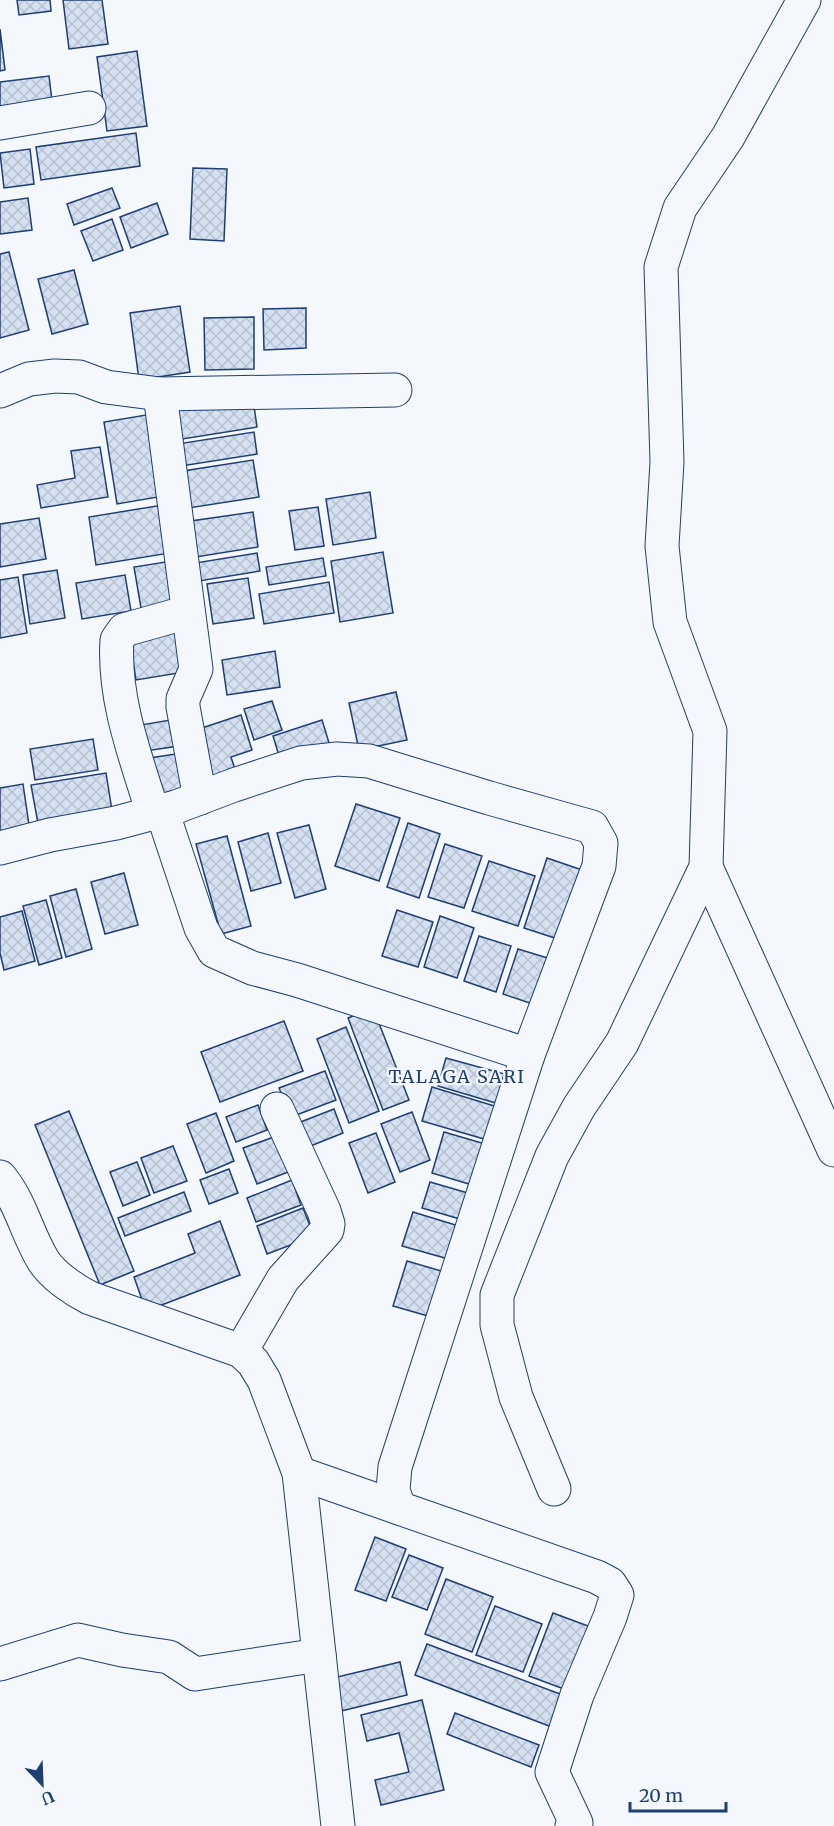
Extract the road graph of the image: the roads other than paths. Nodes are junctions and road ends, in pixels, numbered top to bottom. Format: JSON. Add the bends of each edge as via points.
{"nodes":[{"id":1,"x":804,"y":0,"type":"edge"},
{"id":2,"x":89,"y":108,"type":"dead end"},
{"id":3,"x":0,"y":123,"type":"edge"},
{"id":4,"x":394,"y":390,"type":"dead end"},
{"id":5,"x":0,"y":391,"type":"edge"},
{"id":6,"x":160,"y":394,"type":"junction"},
{"id":7,"x":188,"y":612,"type":"junction"},
{"id":8,"x":200,"y":798,"type":"junction"},
{"id":9,"x":158,"y":812,"type":"junction"},
{"id":10,"x":0,"y":848,"type":"edge"},
{"id":11,"x":706,"y":867,"type":"junction"},
{"id":12,"x":528,"y":1055,"type":"junction"},
{"id":13,"x":277,"y":1109,"type":"dead end"},
{"id":14,"x":834,"y":1150,"type":"edge"},
{"id":15,"x":0,"y":1177,"type":"edge"},
{"id":16,"x":241,"y":1351,"type":"junction"},
{"id":17,"x":299,"y":1473,"type":"junction"},
{"id":18,"x":554,"y":1489,"type":"dead end"},
{"id":19,"x":399,"y":1508,"type":"junction"},
{"id":20,"x":319,"y":1655,"type":"junction"},
{"id":21,"x":0,"y":1664,"type":"edge"},
{"id":22,"x":568,"y":1825,"type":"edge"},
{"id":23,"x":338,"y":1826,"type":"edge"}],
"edges":[{"from":1,"to":11,"type":"street","via":[[728,137],[680,208],[661,267],[667,462],[662,546],[670,622],[710,731]]},
{"from":2,"to":3,"type":"street"},
{"from":4,"to":6,"type":"street"},
{"from":5,"to":6,"type":"street","via":[[29,379],[55,375]]},
{"from":6,"to":7,"type":"street"},
{"from":7,"to":8,"type":"street","via":[[196,669],[183,707]]},
{"from":7,"to":9,"type":"street","via":[[124,630],[117,640],[119,691],[132,746]]},
{"from":8,"to":9,"type":"street"},
{"from":8,"to":12,"type":"street","via":[[301,763],[369,761],[592,827],[601,843],[599,866]]},
{"from":9,"to":10,"type":"street"},
{"from":9,"to":12,"type":"street","via":[[201,928],[209,946],[219,955]]},
{"from":11,"to":14,"type":"street"},
{"from":11,"to":18,"type":"street","via":[[622,1043],[552,1156],[497,1295],[497,1325],[516,1397]]},
{"from":12,"to":19,"type":"street","via":[[395,1467],[393,1490]]},
{"from":13,"to":16,"type":"street","via":[[328,1224],[327,1230],[283,1279]]},
{"from":15,"to":16,"type":"street","via":[[12,1192],[44,1262],[72,1289]]},
{"from":16,"to":17,"type":"street","via":[[264,1380]]},
{"from":17,"to":19,"type":"street"},
{"from":17,"to":20,"type":"street"},
{"from":19,"to":22,"type":"street","via":[[597,1577],[610,1584],[617,1595],[577,1695],[552,1772]]},
{"from":20,"to":21,"type":"street","via":[[195,1674],[169,1657],[78,1640]]},
{"from":20,"to":23,"type":"street"}]}
